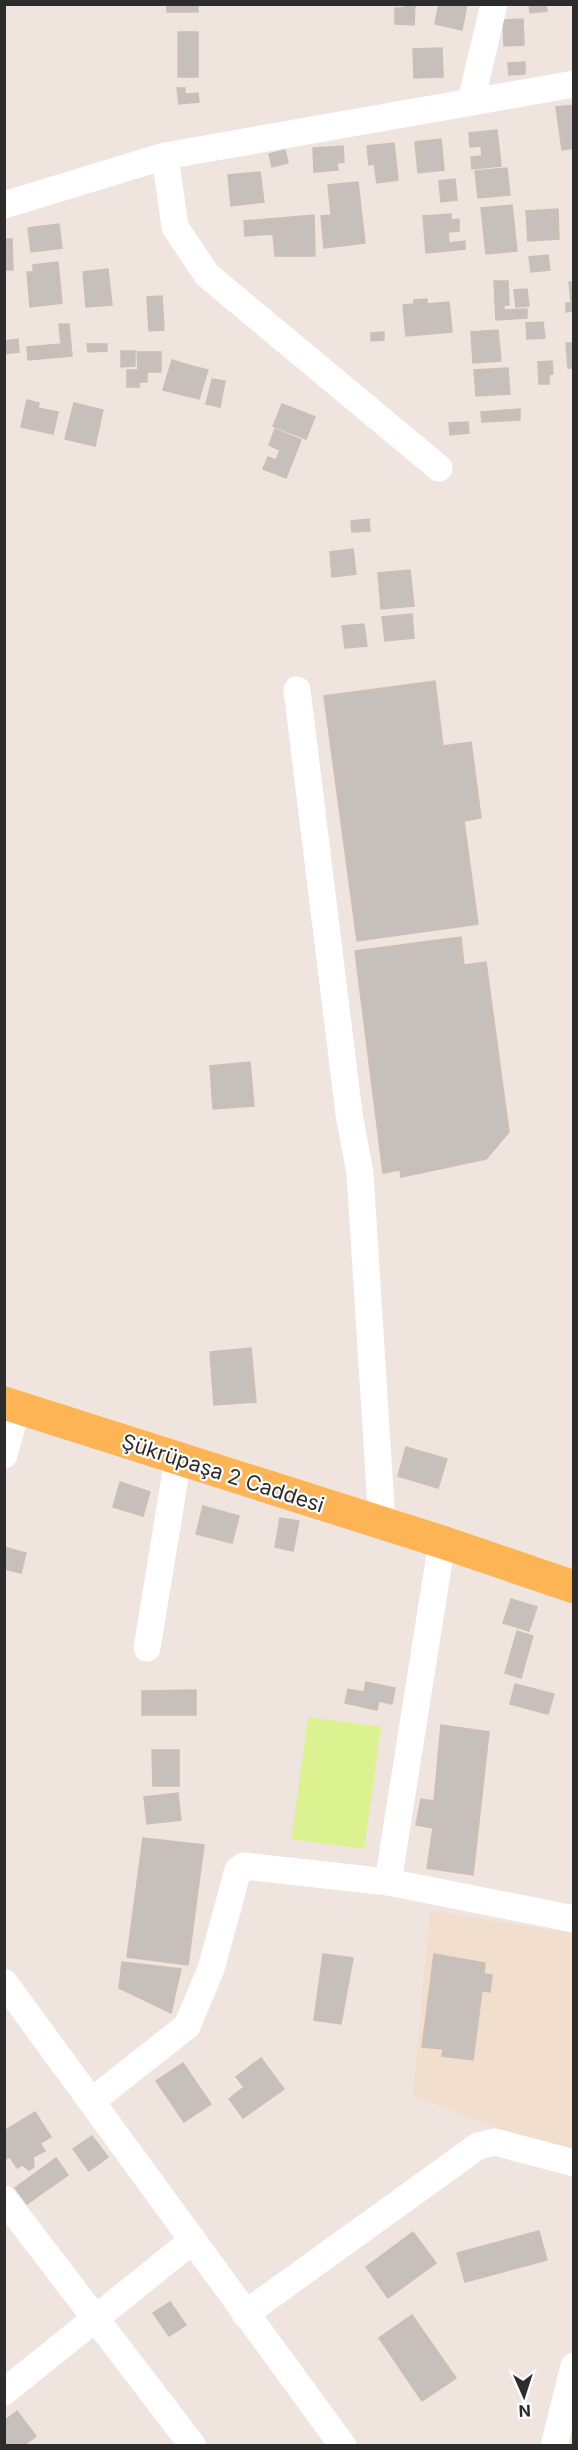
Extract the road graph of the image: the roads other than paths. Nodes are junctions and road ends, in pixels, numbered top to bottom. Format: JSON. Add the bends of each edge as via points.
{"nodes":[{"id":1,"x":494,"y":4,"type":"edge"},
{"id":2,"x":573,"y":84,"type":"edge"},
{"id":3,"x":471,"y":101,"type":"junction"},
{"id":4,"x":165,"y":156,"type":"junction"},
{"id":5,"x":4,"y":205,"type":"edge"},
{"id":6,"x":439,"y":468,"type":"dead end"},
{"id":7,"x":297,"y":690,"type":"dead end"},
{"id":8,"x":11,"y":1405,"type":"edge"},
{"id":9,"x":4,"y":1455,"type":"edge"},
{"id":10,"x":178,"y":1459,"type":"junction"},
{"id":11,"x":382,"y":1523,"type":"junction"},
{"id":12,"x":442,"y":1542,"type":"junction"},
{"id":13,"x":573,"y":1575,"type":"edge"},
{"id":14,"x":573,"y":1587,"type":"edge"},
{"id":15,"x":147,"y":1648,"type":"dead end"},
{"id":16,"x":388,"y":1882,"type":"junction"},
{"id":17,"x":573,"y":1919,"type":"edge"},
{"id":18,"x":4,"y":1982,"type":"edge"},
{"id":19,"x":92,"y":2101,"type":"junction"},
{"id":20,"x":573,"y":2163,"type":"edge"},
{"id":21,"x":4,"y":2199,"type":"edge"},
{"id":22,"x":193,"y":2240,"type":"junction"},
{"id":23,"x":245,"y":2314,"type":"junction"},
{"id":24,"x":95,"y":2321,"type":"junction"},
{"id":25,"x":573,"y":2366,"type":"edge"},
{"id":26,"x":4,"y":2392,"type":"edge"},
{"id":27,"x":193,"y":2445,"type":"edge"},
{"id":28,"x":343,"y":2445,"type":"edge"},
{"id":29,"x":554,"y":2445,"type":"edge"}],
"edges":[{"from":1,"to":3,"type":"street"},
{"from":2,"to":3,"type":"street"},
{"from":3,"to":4,"type":"street"},
{"from":4,"to":5,"type":"street"},
{"from":4,"to":6,"type":"street","via":[[175,227],[207,275]]},
{"from":7,"to":11,"type":"street","via":[[349,1114],[360,1173]]},
{"from":8,"to":9,"type":"street"},
{"from":8,"to":10,"type":"main road","name":"Şükrüpaşa 2 Caddesi"},
{"from":10,"to":11,"type":"main road","name":"Şükrüpaşa 2 Caddesi"},
{"from":10,"to":15,"type":"street"},
{"from":11,"to":12,"type":"main road","name":"Şükrüpaşa 2 Caddesi"},
{"from":12,"to":13,"type":"main road"},
{"from":12,"to":14,"type":"main road"},
{"from":12,"to":16,"type":"street"},
{"from":16,"to":17,"type":"street"},
{"from":16,"to":19,"type":"street","via":[[263,1866],[244,1866],[238,1870],[211,1969],[187,2026]]},
{"from":18,"to":19,"type":"street"},
{"from":19,"to":22,"type":"street"},
{"from":20,"to":23,"type":"street","via":[[495,2142],[478,2146]]},
{"from":21,"to":24,"type":"street"},
{"from":22,"to":23,"type":"street"},
{"from":22,"to":24,"type":"street"},
{"from":23,"to":28,"type":"street"},
{"from":24,"to":26,"type":"street"},
{"from":24,"to":27,"type":"street"},
{"from":25,"to":29,"type":"street"}]}
